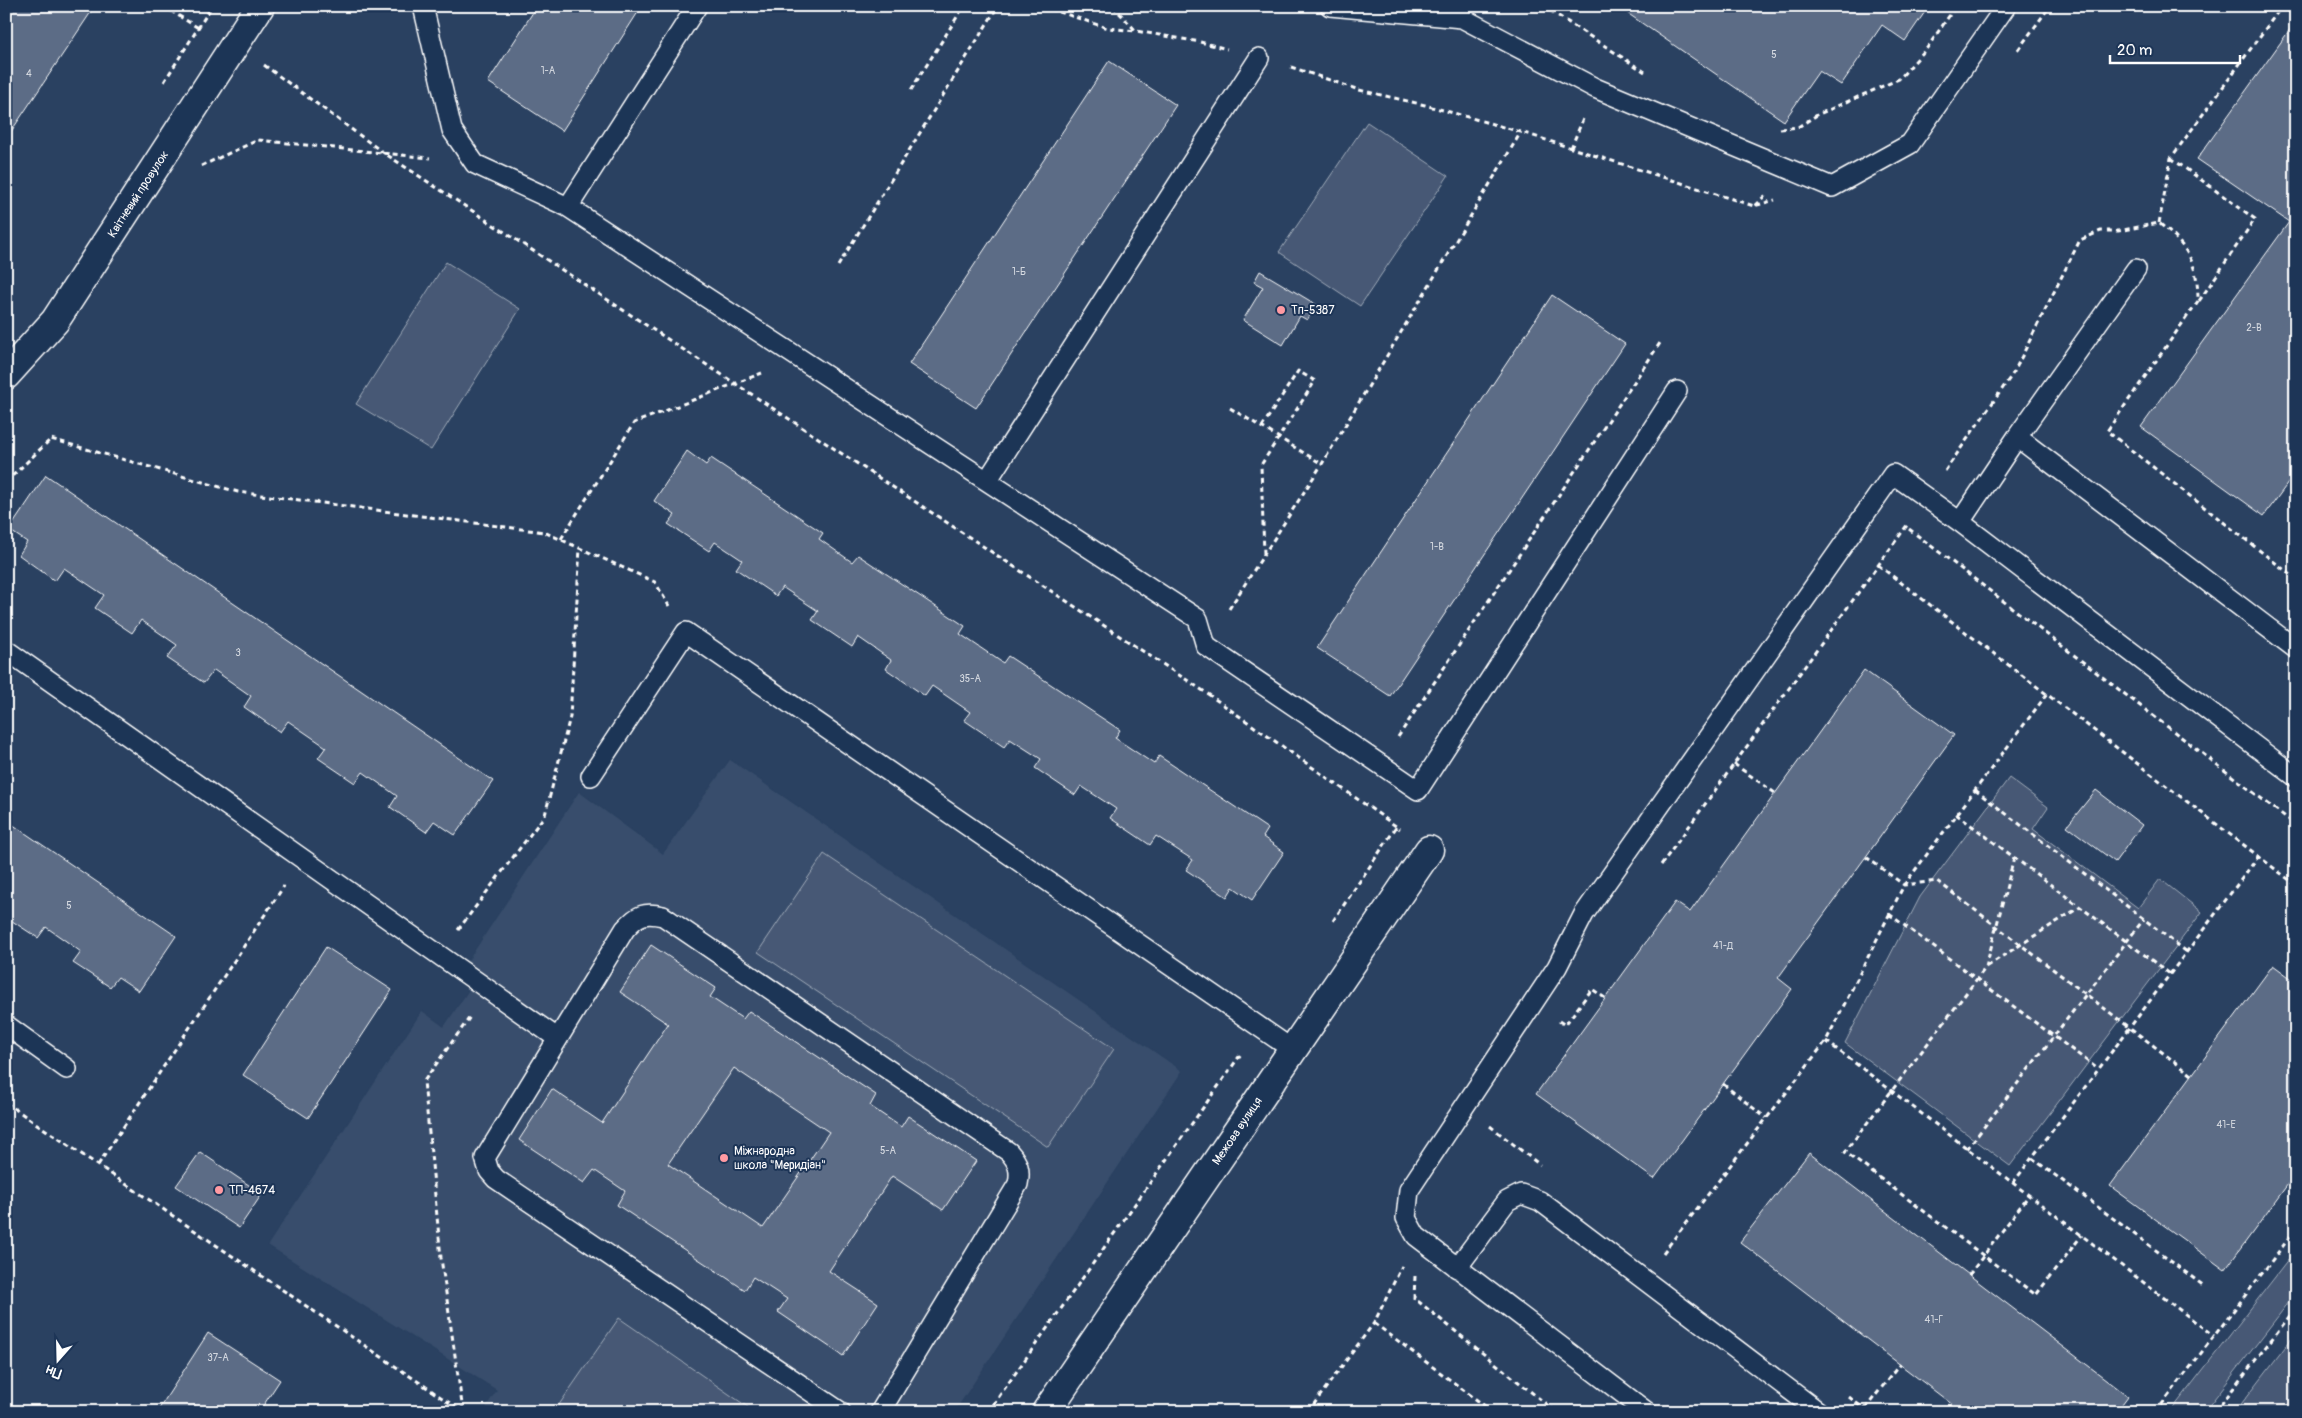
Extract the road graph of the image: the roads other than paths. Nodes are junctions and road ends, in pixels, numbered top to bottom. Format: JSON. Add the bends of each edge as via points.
{"nodes":[{"id":1,"x":260,"y":6,"type":"edge"},
{"id":2,"x":423,"y":6,"type":"edge"},
{"id":3,"x":697,"y":6,"type":"edge"},
{"id":4,"x":1330,"y":6,"type":"edge"},
{"id":5,"x":2006,"y":6,"type":"edge"},
{"id":6,"x":1457,"y":12,"type":"edge"},
{"id":7,"x":1259,"y":58,"type":"road end"},
{"id":8,"x":568,"y":207,"type":"junction"},
{"id":9,"x":2136,"y":269,"type":"dead end"},
{"id":10,"x":6,"y":375,"type":"edge"},
{"id":11,"x":1677,"y":391,"type":"dead end"},
{"id":12,"x":2017,"y":437,"type":"junction"},
{"id":13,"x":986,"y":481,"type":"junction"},
{"id":14,"x":1960,"y":522,"type":"junction"},
{"id":15,"x":2296,"y":649,"type":"edge"},
{"id":16,"x":6,"y":650,"type":"edge"},
{"id":17,"x":591,"y":776,"type":"dead end"},
{"id":18,"x":2296,"y":777,"type":"edge"},
{"id":19,"x":1428,"y":850,"type":"road end"},
{"id":20,"x":6,"y":1025,"type":"edge"},
{"id":21,"x":557,"y":1038,"type":"junction"},
{"id":22,"x":1293,"y":1050,"type":"junction"},
{"id":23,"x":67,"y":1069,"type":"dead end"},
{"id":24,"x":1457,"y":1268,"type":"junction"},
{"id":25,"x":841,"y":1412,"type":"edge"},
{"id":26,"x":880,"y":1412,"type":"edge"},
{"id":27,"x":1046,"y":1412,"type":"edge"},
{"id":28,"x":1646,"y":1412,"type":"edge"},
{"id":29,"x":1818,"y":1412,"type":"edge"}],
"edges":[{"from":1,"to":10,"type":"street","name":"Квітневий провулок","via":[[55,321]]},
{"from":2,"to":8,"type":"lane","via":[[452,130],[476,164]]},
{"from":3,"to":8,"type":"lane"},
{"from":4,"to":6,"type":"lane"},
{"from":5,"to":6,"type":"lane","via":[[1910,144],[1832,187],[1595,88]]},
{"from":7,"to":13,"type":"lane"},
{"from":8,"to":13,"type":"lane"},
{"from":9,"to":12,"type":"lane"},
{"from":11,"to":13,"type":"lane","via":[[1418,790],[1206,646],[1198,619]]},
{"from":12,"to":14,"type":"lane"},
{"from":12,"to":15,"type":"lane"},
{"from":14,"to":18,"type":"lane"},
{"from":14,"to":24,"type":"lane","via":[[1893,474],[1584,914],[1557,967],[1409,1190],[1406,1218],[1416,1236]]},
{"from":16,"to":21,"type":"lane"},
{"from":17,"to":22,"type":"lane","via":[[686,632]]},
{"from":19,"to":22,"type":"street","name":"Межова вулиця"},
{"from":20,"to":23,"type":"lane"},
{"from":21,"to":25,"type":"lane","via":[[485,1158],[489,1172]]},
{"from":21,"to":26,"type":"lane","via":[[635,917],[650,913],[663,916],[1015,1159],[1020,1172],[1018,1184]]},
{"from":22,"to":27,"type":"street","name":"Межова вулиця"},
{"from":24,"to":28,"type":"lane"},
{"from":24,"to":29,"type":"lane","via":[[1507,1201],[1521,1194],[1540,1201]]}]}
